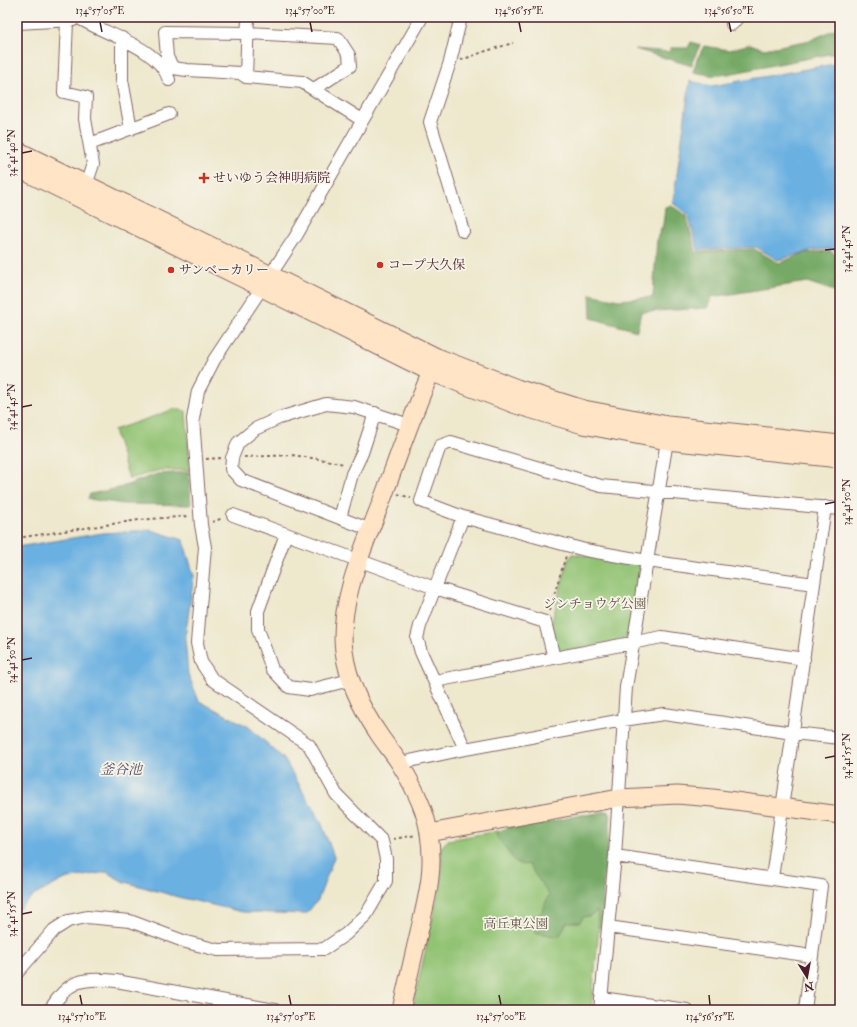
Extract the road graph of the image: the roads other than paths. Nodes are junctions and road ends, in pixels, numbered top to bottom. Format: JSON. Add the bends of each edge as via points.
{"nodes":[{"id":1,"x":248,"y":17,"type":"edge"},
{"id":2,"x":422,"y":17,"type":"edge"},
{"id":3,"x":461,"y":17,"type":"edge"},
{"id":4,"x":79,"y":18,"type":"edge"},
{"id":5,"x":67,"y":22,"type":"junction"},
{"id":6,"x":17,"y":23,"type":"edge"},
{"id":7,"x":247,"y":33,"type":"junction"},
{"id":8,"x":122,"y":38,"type":"junction"},
{"id":9,"x":246,"y":77,"type":"junction"},
{"id":10,"x":169,"y":80,"type":"dead end"},
{"id":11,"x":314,"y":90,"type":"junction"},
{"id":12,"x":169,"y":114,"type":"dead end"},
{"id":13,"x":362,"y":120,"type":"junction"},
{"id":14,"x":131,"y":129,"type":"junction"},
{"id":15,"x":90,"y":144,"type":"junction"},
{"id":16,"x":17,"y":150,"type":"edge"},
{"id":17,"x":17,"y":168,"type":"edge"},
{"id":18,"x":86,"y":185,"type":"junction"},
{"id":19,"x":463,"y":231,"type":"dead end"},
{"id":20,"x":267,"y":281,"type":"junction"},
{"id":21,"x":437,"y":357,"type":"junction"},
{"id":22,"x":430,"y":372,"type":"junction"},
{"id":23,"x":376,"y":413,"type":"junction"},
{"id":24,"x":409,"y":425,"type":"junction"},
{"id":25,"x":667,"y":441,"type":"junction"},
{"id":26,"x":840,"y":444,"type":"edge"},
{"id":27,"x":840,"y":459,"type":"edge"},
{"id":28,"x":659,"y":491,"type":"junction"},
{"id":29,"x":825,"y":507,"type":"junction"},
{"id":30,"x":840,"y":509,"type":"edge"},
{"id":31,"x":233,"y":514,"type":"road end"},
{"id":32,"x":462,"y":517,"type":"junction"},
{"id":33,"x":340,"y":518,"type":"junction"},
{"id":34,"x":371,"y":530,"type":"junction"},
{"id":35,"x":286,"y":534,"type":"junction"},
{"id":36,"x":360,"y":560,"type":"junction"},
{"id":37,"x":647,"y":561,"type":"junction"},
{"id":38,"x":814,"y":584,"type":"junction"},
{"id":39,"x":435,"y":588,"type":"junction"},
{"id":40,"x":633,"y":644,"type":"junction"},
{"id":41,"x":554,"y":658,"type":"junction"},
{"id":42,"x":804,"y":659,"type":"junction"},
{"id":43,"x":350,"y":680,"type":"junction"},
{"id":44,"x":435,"y":681,"type":"junction"},
{"id":45,"x":623,"y":720,"type":"junction"},
{"id":46,"x":793,"y":733,"type":"junction"},
{"id":47,"x":840,"y":738,"type":"edge"},
{"id":48,"x":466,"y":749,"type":"junction"},
{"id":49,"x":400,"y":763,"type":"junction"},
{"id":50,"x":619,"y":798,"type":"junction"},
{"id":51,"x":783,"y":807,"type":"junction"},
{"id":52,"x":840,"y":815,"type":"edge"},
{"id":53,"x":429,"y":833,"type":"junction"},
{"id":54,"x":615,"y":856,"type":"junction"},
{"id":55,"x":772,"y":878,"type":"junction"},
{"id":56,"x":608,"y":927,"type":"junction"},
{"id":57,"x":812,"y":956,"type":"junction"},
{"id":58,"x":17,"y":973,"type":"edge"},
{"id":59,"x":601,"y":998,"type":"junction"},
{"id":60,"x":243,"y":1007,"type":"edge"},
{"id":61,"x":50,"y":1010,"type":"edge"},
{"id":62,"x":275,"y":1010,"type":"edge"},
{"id":63,"x":401,"y":1010,"type":"edge"},
{"id":64,"x":600,"y":1010,"type":"edge"},
{"id":65,"x":686,"y":1010,"type":"edge"},
{"id":66,"x":805,"y":1010,"type":"edge"}],
"edges":[{"from":1,"to":7,"type":"street"},
{"from":2,"to":13,"type":"street"},
{"from":3,"to":19,"type":"street","via":[[450,62],[430,122]]},
{"from":4,"to":5,"type":"street"},
{"from":4,"to":8,"type":"street"},
{"from":5,"to":6,"type":"street"},
{"from":5,"to":15,"type":"street","via":[[64,92],[86,97]]},
{"from":7,"to":9,"type":"street"},
{"from":7,"to":9,"type":"street","via":[[165,32],[167,57],[174,68],[240,73]]},
{"from":7,"to":11,"type":"street","via":[[338,38],[349,55],[350,66]]},
{"from":8,"to":10,"type":"street","via":[[153,57],[167,73]]},
{"from":8,"to":14,"type":"street","via":[[122,80]]},
{"from":9,"to":11,"type":"street","via":[[302,82]]},
{"from":11,"to":13,"type":"street"},
{"from":12,"to":14,"type":"street"},
{"from":13,"to":20,"type":"street","via":[[296,236]]},
{"from":14,"to":15,"type":"street"},
{"from":15,"to":18,"type":"street","via":[[93,164]]},
{"from":16,"to":18,"type":"street"},
{"from":17,"to":20,"type":"street"},
{"from":18,"to":20,"type":"street"},
{"from":20,"to":21,"type":"street"},
{"from":20,"to":22,"type":"street"},
{"from":20,"to":58,"type":"street","via":[[214,360],[198,391],[193,419],[205,547],[197,643],[201,662],[212,679],[309,745],[336,794],[382,841],[386,859],[386,881],[366,915],[346,934],[324,949],[218,950],[186,942],[130,921],[87,917],[68,921],[54,930]]},
{"from":21,"to":22,"type":"street"},
{"from":21,"to":26,"type":"street","via":[[517,388],[584,409],[668,424]]},
{"from":22,"to":24,"type":"street"},
{"from":22,"to":25,"type":"street","via":[[516,405],[584,425]]},
{"from":23,"to":24,"type":"street"},
{"from":23,"to":33,"type":"street","via":[[352,474]]},
{"from":23,"to":33,"type":"street","via":[[354,406],[326,404],[279,418],[255,429],[238,443],[232,458],[231,469],[241,480]]},
{"from":24,"to":34,"type":"street"},
{"from":25,"to":27,"type":"street"},
{"from":25,"to":28,"type":"street"},
{"from":28,"to":29,"type":"street"},
{"from":28,"to":32,"type":"street","via":[[601,486],[451,442],[440,446],[421,501]]},
{"from":28,"to":37,"type":"street"},
{"from":29,"to":30,"type":"street"},
{"from":29,"to":38,"type":"street"},
{"from":31,"to":35,"type":"street"},
{"from":32,"to":37,"type":"street","via":[[585,550]]},
{"from":32,"to":39,"type":"street"},
{"from":33,"to":34,"type":"street"},
{"from":34,"to":36,"type":"street"},
{"from":35,"to":36,"type":"street"},
{"from":35,"to":43,"type":"street","via":[[258,611],[258,629],[272,669],[289,686],[310,690]]},
{"from":36,"to":39,"type":"street"},
{"from":36,"to":43,"type":"street","via":[[351,587],[343,627],[344,650]]},
{"from":37,"to":38,"type":"street"},
{"from":37,"to":40,"type":"street"},
{"from":38,"to":42,"type":"street"},
{"from":39,"to":41,"type":"street","via":[[546,622]]},
{"from":39,"to":44,"type":"street","via":[[417,638]]},
{"from":40,"to":41,"type":"street"},
{"from":40,"to":42,"type":"street","via":[[662,637]]},
{"from":40,"to":45,"type":"street"},
{"from":41,"to":44,"type":"street"},
{"from":42,"to":46,"type":"street"},
{"from":43,"to":49,"type":"street","via":[[360,706]]},
{"from":44,"to":48,"type":"street"},
{"from":45,"to":46,"type":"street","via":[[664,714]]},
{"from":45,"to":48,"type":"street"},
{"from":45,"to":50,"type":"street"},
{"from":46,"to":47,"type":"street"},
{"from":46,"to":51,"type":"street"},
{"from":48,"to":49,"type":"street"},
{"from":49,"to":53,"type":"street","via":[[425,815]]},
{"from":50,"to":51,"type":"street","via":[[677,795]]},
{"from":50,"to":53,"type":"street"},
{"from":50,"to":54,"type":"street"},
{"from":51,"to":52,"type":"street"},
{"from":51,"to":55,"type":"street"},
{"from":53,"to":63,"type":"street","via":[[432,864],[429,887]]},
{"from":54,"to":55,"type":"street"},
{"from":54,"to":56,"type":"street"},
{"from":55,"to":57,"type":"street","via":[[821,886]]},
{"from":56,"to":57,"type":"street"},
{"from":56,"to":59,"type":"street"},
{"from":57,"to":66,"type":"street"},
{"from":59,"to":64,"type":"street"},
{"from":59,"to":65,"type":"street"},
{"from":60,"to":61,"type":"street","via":[[116,981],[94,979],[83,980],[71,986],[59,996]]},
{"from":60,"to":62,"type":"street"}]}
